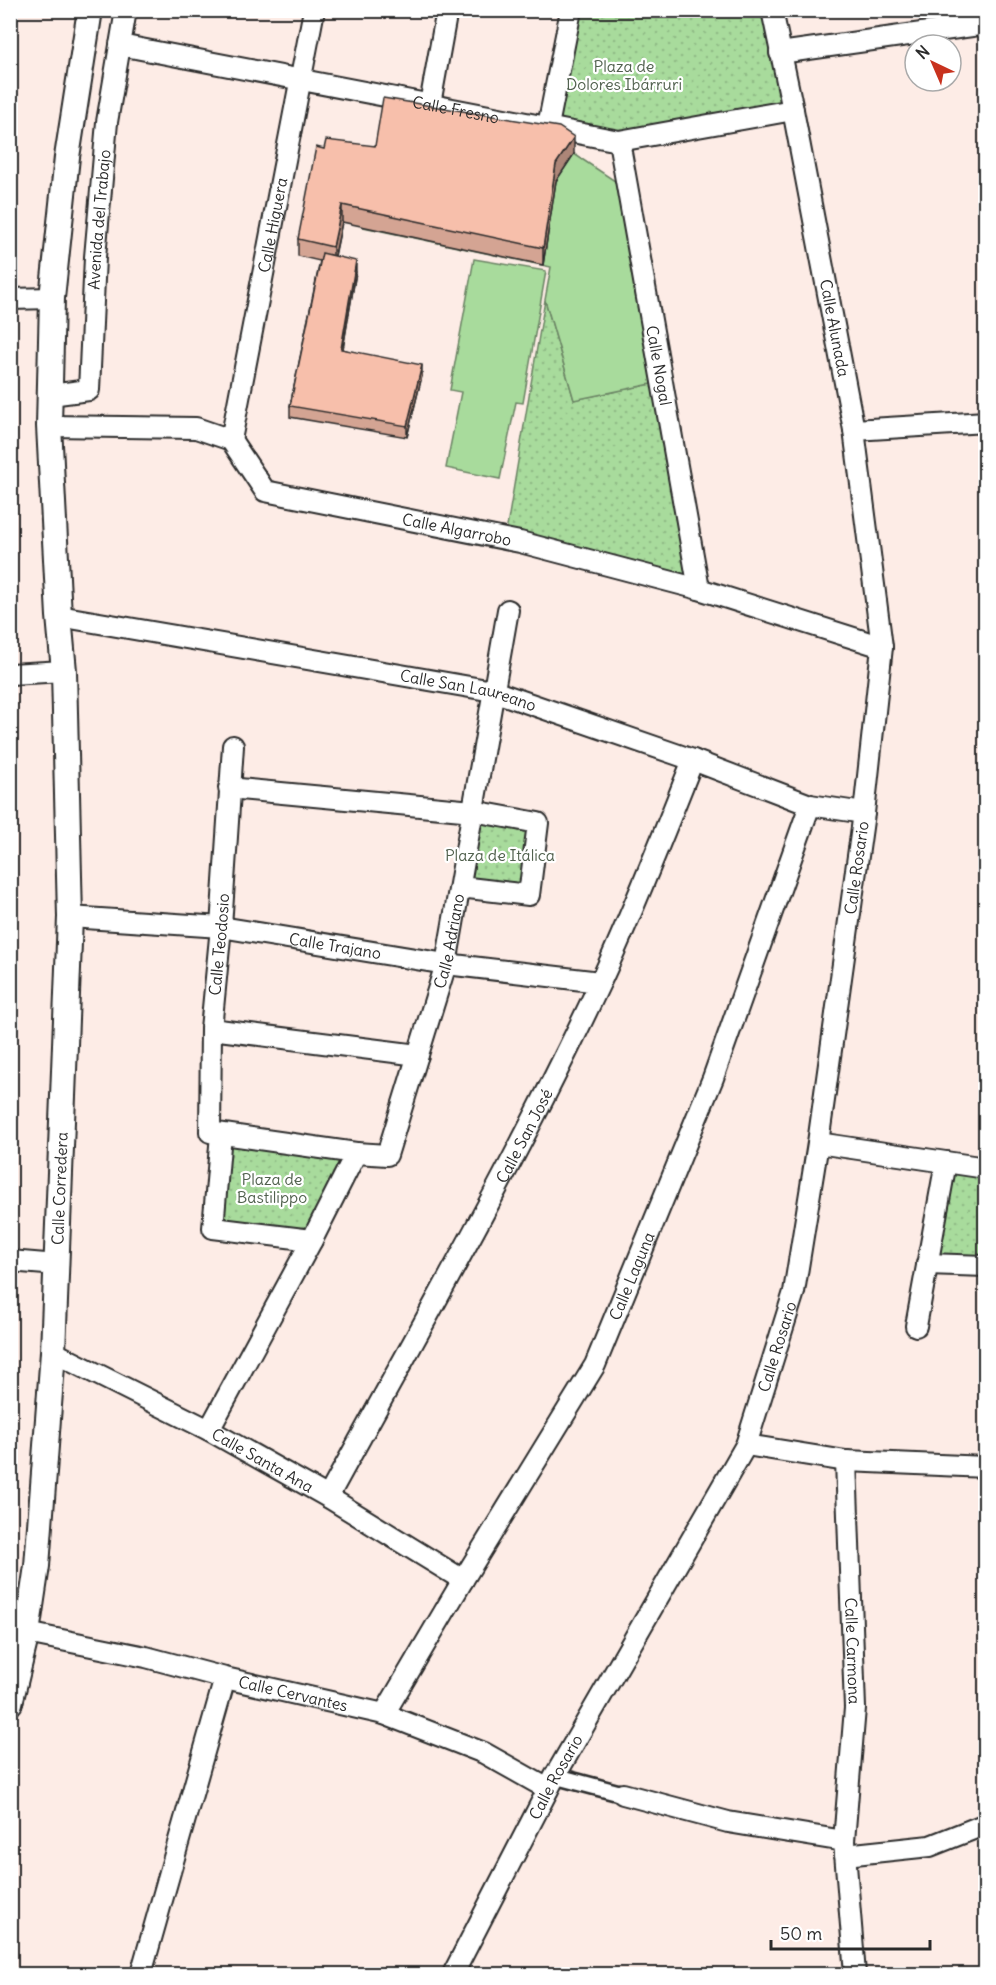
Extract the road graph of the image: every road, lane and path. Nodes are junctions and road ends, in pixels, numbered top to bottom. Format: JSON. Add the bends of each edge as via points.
{"nodes":[{"id":1,"x":90,"y":10,"type":"edge"},
{"id":2,"x":126,"y":10,"type":"edge"},
{"id":3,"x":314,"y":10,"type":"edge"},
{"id":4,"x":447,"y":10,"type":"edge"},
{"id":5,"x":571,"y":10,"type":"edge"},
{"id":6,"x":772,"y":10,"type":"edge"},
{"id":7,"x":986,"y":24,"type":"edge"},
{"id":8,"x":120,"y":45,"type":"junction"},
{"id":9,"x":780,"y":53,"type":"junction"},
{"id":10,"x":302,"y":80,"type":"junction"},
{"id":11,"x":430,"y":104,"type":"junction"},
{"id":12,"x":793,"y":110,"type":"junction"},
{"id":13,"x":549,"y":126,"type":"junction"},
{"id":14,"x":619,"y":141,"type":"junction"},
{"id":15,"x":52,"y":298,"type":"junction"},
{"id":16,"x":10,"y":299,"type":"edge"},
{"id":17,"x":50,"y":395,"type":"junction"},
{"id":18,"x":986,"y":422,"type":"edge"},
{"id":19,"x":49,"y":426,"type":"junction"},
{"id":20,"x":854,"y":430,"type":"junction"},
{"id":21,"x":231,"y":440,"type":"junction"},
{"id":22,"x":699,"y":589,"type":"junction"},
{"id":23,"x":508,"y":610,"type":"dead end"},
{"id":24,"x":59,"y":616,"type":"junction"},
{"id":25,"x":882,"y":647,"type":"junction"},
{"id":26,"x":64,"y":671,"type":"junction"},
{"id":27,"x":10,"y":674,"type":"edge"},
{"id":28,"x":493,"y":691,"type":"junction"},
{"id":29,"x":233,"y":746,"type":"dead end"},
{"id":30,"x":693,"y":760,"type":"junction"},
{"id":31,"x":230,"y":788,"type":"junction"},
{"id":32,"x":810,"y":805,"type":"junction"},
{"id":33,"x":473,"y":811,"type":"junction"},
{"id":34,"x":864,"y":813,"type":"junction"},
{"id":35,"x":460,"y":887,"type":"junction"},
{"id":36,"x":70,"y":917,"type":"junction"},
{"id":37,"x":221,"y":927,"type":"junction"},
{"id":38,"x":446,"y":964,"type":"junction"},
{"id":39,"x":600,"y":982,"type":"junction"},
{"id":40,"x":211,"y":1029,"type":"junction"},
{"id":41,"x":418,"y":1054,"type":"junction"},
{"id":42,"x":220,"y":1134,"type":"junction"},
{"id":43,"x":818,"y":1143,"type":"junction"},
{"id":44,"x":356,"y":1153,"type":"junction"},
{"id":45,"x":946,"y":1162,"type":"junction"},
{"id":46,"x":986,"y":1168,"type":"edge"},
{"id":47,"x":312,"y":1240,"type":"junction"},
{"id":48,"x":10,"y":1261,"type":"edge"},
{"id":49,"x":927,"y":1264,"type":"junction"},
{"id":50,"x":57,"y":1265,"type":"junction"},
{"id":51,"x":986,"y":1266,"type":"edge"},
{"id":52,"x":916,"y":1326,"type":"dead end"},
{"id":53,"x":53,"y":1353,"type":"junction"},
{"id":54,"x":209,"y":1430,"type":"junction"},
{"id":55,"x":746,"y":1445,"type":"junction"},
{"id":56,"x":846,"y":1461,"type":"junction"},
{"id":57,"x":986,"y":1467,"type":"edge"},
{"id":58,"x":328,"y":1497,"type":"junction"},
{"id":59,"x":463,"y":1580,"type":"junction"},
{"id":60,"x":27,"y":1633,"type":"junction"},
{"id":61,"x":225,"y":1678,"type":"junction"},
{"id":62,"x":10,"y":1704,"type":"edge"},
{"id":63,"x":384,"y":1714,"type":"junction"},
{"id":64,"x":552,"y":1782,"type":"junction"},
{"id":65,"x":623,"y":1794,"type":"joint"},
{"id":66,"x":986,"y":1824,"type":"edge"},
{"id":67,"x":844,"y":1848,"type":"junction"},
{"id":68,"x":460,"y":1973,"type":"edge"},
{"id":69,"x":141,"y":1974,"type":"edge"},
{"id":70,"x":855,"y":1974,"type":"edge"}],
"edges":[{"from":1,"to":15,"type":"street","via":[[67,157]]},
{"from":2,"to":8,"type":"street","name":"Avenida del Trabajo"},
{"from":3,"to":10,"type":"street","name":"Calle Higuera"},
{"from":4,"to":11,"type":"street"},
{"from":5,"to":13,"type":"street"},
{"from":6,"to":9,"type":"street","name":"Calle Alunada"},
{"from":7,"to":9,"type":"street"},
{"from":8,"to":10,"type":"street","name":"Calle Fresno"},
{"from":8,"to":17,"type":"street","name":"Avenida del Trabajo","via":[[107,122],[89,390]]},
{"from":9,"to":12,"type":"street","name":"Calle Alunada"},
{"from":10,"to":11,"type":"street","name":"Calle Fresno"},
{"from":10,"to":21,"type":"street","name":"Calle Higuera"},
{"from":11,"to":13,"type":"street","name":"Calle Fresno"},
{"from":12,"to":14,"type":"street","name":"Calle Fresno"},
{"from":12,"to":20,"type":"street","name":"Calle Alunada"},
{"from":13,"to":14,"type":"street","name":"Calle Fresno"},
{"from":14,"to":22,"type":"street","name":"Calle Nogal"},
{"from":15,"to":16,"type":"street"},
{"from":15,"to":17,"type":"street"},
{"from":17,"to":19,"type":"street"},
{"from":18,"to":20,"type":"street"},
{"from":19,"to":21,"type":"street","via":[[196,428]]},
{"from":19,"to":24,"type":"street"},
{"from":20,"to":25,"type":"street","name":"Calle Alunada"},
{"from":21,"to":22,"type":"street","name":"Calle Algarrobo","via":[[265,491],[506,539]]},
{"from":22,"to":25,"type":"street","name":"Calle Algarrobo"},
{"from":23,"to":28,"type":"street","name":"Calle Adriano"},
{"from":24,"to":26,"type":"street"},
{"from":24,"to":28,"type":"street","name":"Calle San Laureano"},
{"from":25,"to":34,"type":"street","name":"Calle Rosario"},
{"from":26,"to":27,"type":"street"},
{"from":26,"to":36,"type":"street","name":"Calle Corredera"},
{"from":28,"to":30,"type":"street","name":"Calle San Laureano"},
{"from":28,"to":33,"type":"street","name":"Calle Adriano"},
{"from":29,"to":31,"type":"street","name":"Calle Teodosio"},
{"from":30,"to":32,"type":"street","name":"Calle San Laureano"},
{"from":30,"to":39,"type":"street","name":"Calle San José"},
{"from":31,"to":33,"type":"street"},
{"from":31,"to":37,"type":"street","name":"Calle Teodosio"},
{"from":32,"to":34,"type":"street","name":"Calle San Laureano"},
{"from":32,"to":59,"type":"street","name":"Calle Laguna","via":[[713,1078],[595,1365]]},
{"from":33,"to":35,"type":"street","name":"Calle Adriano"},
{"from":33,"to":35,"type":"street","via":[[538,823],[529,895]]},
{"from":34,"to":43,"type":"street","name":"Calle Rosario"},
{"from":35,"to":38,"type":"street","name":"Calle Adriano"},
{"from":36,"to":37,"type":"street","name":"Calle Trajano"},
{"from":36,"to":50,"type":"street","name":"Calle Corredera"},
{"from":37,"to":38,"type":"street","name":"Calle Trajano"},
{"from":37,"to":40,"type":"street","name":"Calle Teodosio"},
{"from":38,"to":39,"type":"street","name":"Calle Trajano"},
{"from":38,"to":41,"type":"street","name":"Calle Adriano"},
{"from":39,"to":58,"type":"street","name":"Calle San José","via":[[536,1115]]},
{"from":40,"to":41,"type":"street"},
{"from":40,"to":42,"type":"street","name":"Calle Teodosio","via":[[210,1132]]},
{"from":41,"to":44,"type":"street","name":"Calle Adriano","via":[[387,1155]]},
{"from":42,"to":44,"type":"street"},
{"from":42,"to":47,"type":"street","via":[[213,1228]]},
{"from":43,"to":45,"type":"street"},
{"from":43,"to":55,"type":"street","name":"Calle Rosario","via":[[795,1292]]},
{"from":44,"to":47,"type":"street"},
{"from":45,"to":46,"type":"street"},
{"from":45,"to":49,"type":"street"},
{"from":47,"to":54,"type":"street"},
{"from":48,"to":50,"type":"street"},
{"from":49,"to":51,"type":"street"},
{"from":49,"to":52,"type":"street"},
{"from":50,"to":53,"type":"street","name":"Calle Corredera"},
{"from":53,"to":54,"type":"street","name":"Calle Santa Ana"},
{"from":53,"to":60,"type":"street","name":"Calle Corredera","via":[[37,1566]]},
{"from":54,"to":58,"type":"street","name":"Calle Santa Ana"},
{"from":55,"to":56,"type":"street"},
{"from":55,"to":64,"type":"street","name":"Calle Rosario"},
{"from":56,"to":57,"type":"street"},
{"from":56,"to":67,"type":"street","name":"Calle Carmona","via":[[855,1708]]},
{"from":58,"to":59,"type":"street","name":"Calle Santa Ana"},
{"from":59,"to":63,"type":"street","name":"Calle Laguna"},
{"from":60,"to":61,"type":"street","name":"Calle Cervantes"},
{"from":60,"to":62,"type":"street","name":"Calle Corredera"},
{"from":61,"to":63,"type":"street","name":"Calle Cervantes"},
{"from":61,"to":69,"type":"street"},
{"from":63,"to":64,"type":"street","name":"Calle Cervantes"},
{"from":64,"to":65,"type":"street"},
{"from":64,"to":68,"type":"street","name":"Calle Rosario"},
{"from":65,"to":67,"type":"street"},
{"from":66,"to":67,"type":"street","via":[[930,1846]]},
{"from":67,"to":70,"type":"street","name":"Calle Carmona"}]}
